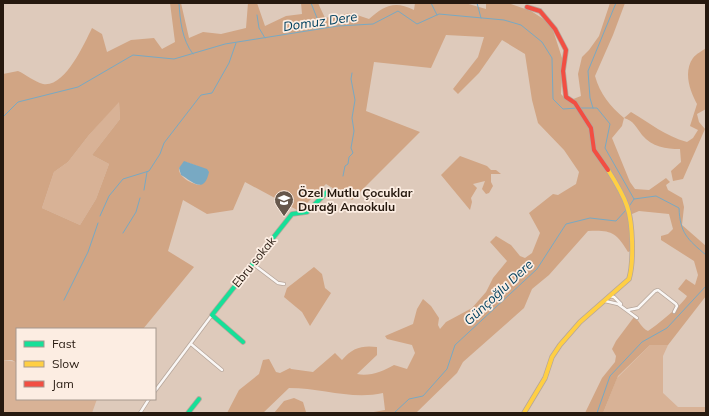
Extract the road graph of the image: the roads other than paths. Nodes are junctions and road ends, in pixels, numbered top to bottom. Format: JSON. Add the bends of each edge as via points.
{"nodes":[{"id":1,"x":527,"y":7,"type":"dead end"},
{"id":2,"x":329,"y":190,"type":"dead end"},
{"id":3,"x":254,"y":264,"type":"junction"},
{"id":4,"x":284,"y":284,"type":"dead end"},
{"id":5,"x":610,"y":296,"type":"junction"},
{"id":6,"x":605,"y":301,"type":"junction"},
{"id":7,"x":616,"y":303,"type":"junction"},
{"id":8,"x":623,"y":307,"type":"junction"},
{"id":9,"x":628,"y":310,"type":"junction"},
{"id":10,"x":674,"y":312,"type":"dead end"},
{"id":11,"x":212,"y":315,"type":"junction"},
{"id":12,"x":637,"y":318,"type":"dead end"},
{"id":13,"x":243,"y":342,"type":"dead end"},
{"id":14,"x":191,"y":344,"type":"junction"},
{"id":15,"x":222,"y":370,"type":"dead end"},
{"id":16,"x":156,"y":390,"type":"edge"},
{"id":17,"x":199,"y":399,"type":"dead end"},
{"id":18,"x":148,"y":400,"type":"edge"},
{"id":19,"x":140,"y":413,"type":"edge"},
{"id":20,"x":188,"y":413,"type":"edge"},
{"id":21,"x":524,"y":413,"type":"edge"}],
"edges":[{"from":1,"to":5,"type":"street","via":[[540,11],[556,29],[566,50],[563,71],[566,97],[575,103],[591,128],[594,150],[609,171],[627,205],[630,217],[632,269],[628,279]]},
{"from":2,"to":3,"type":"street","name":"Ebru sokak","via":[[307,212],[292,214]]},
{"from":3,"to":4,"type":"street","via":[[278,283]]},
{"from":3,"to":11,"type":"street","name":"Ebru sokak"},
{"from":5,"to":6,"type":"street"},
{"from":5,"to":7,"type":"street"},
{"from":5,"to":8,"type":"street"},
{"from":6,"to":7,"type":"street"},
{"from":6,"to":21,"type":"street","via":[[580,322],[560,345],[552,357],[545,378]]},
{"from":7,"to":8,"type":"street"},
{"from":8,"to":9,"type":"street"},
{"from":9,"to":10,"type":"street","via":[[638,308],[658,290],[676,304]]},
{"from":9,"to":12,"type":"street"},
{"from":11,"to":13,"type":"street"},
{"from":11,"to":14,"type":"street"},
{"from":14,"to":15,"type":"street"},
{"from":14,"to":16,"type":"street"},
{"from":17,"to":20,"type":"street"},
{"from":18,"to":19,"type":"street"}]}
